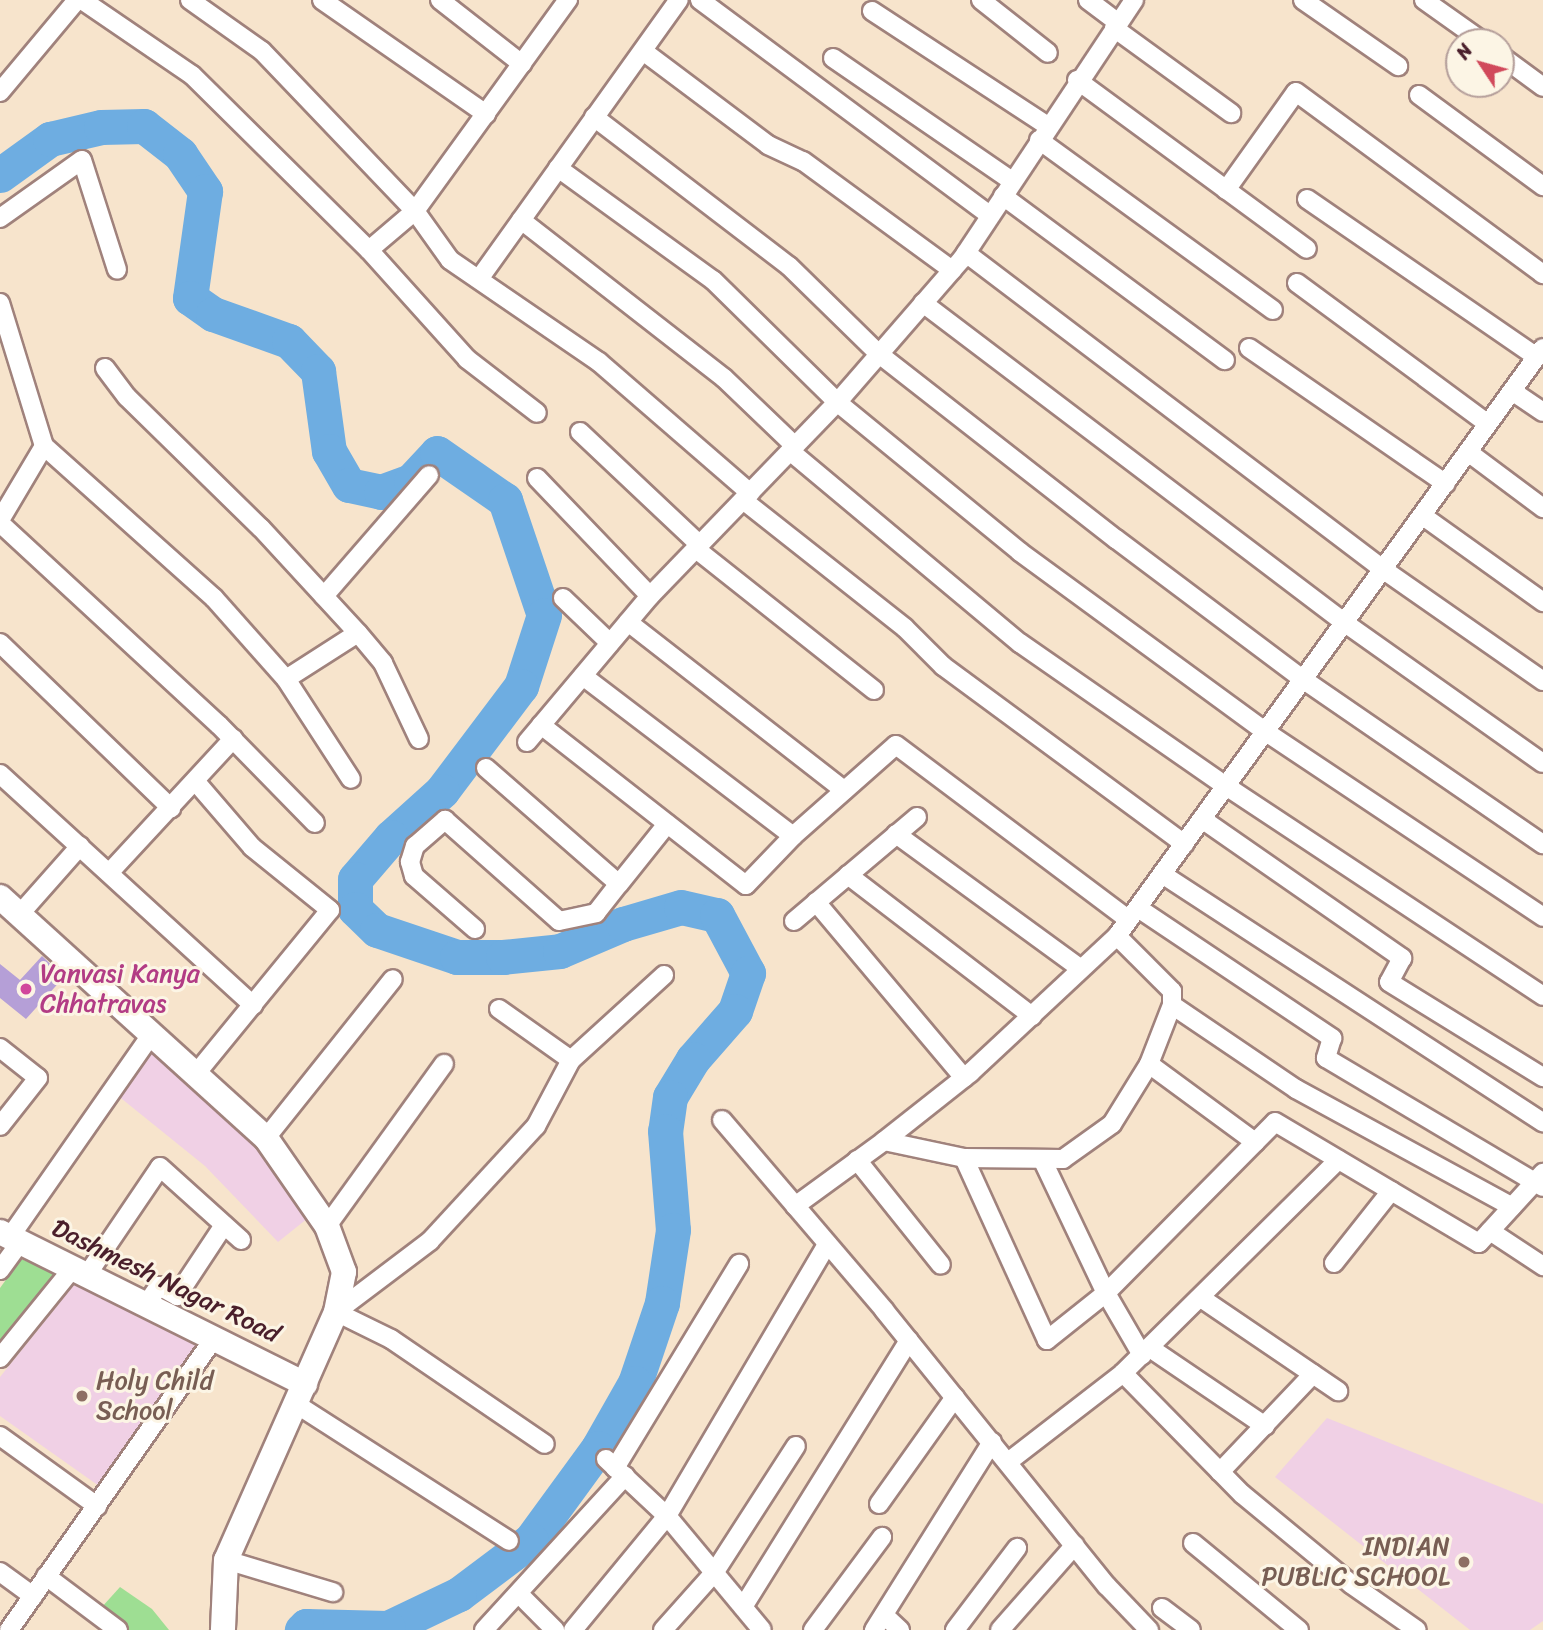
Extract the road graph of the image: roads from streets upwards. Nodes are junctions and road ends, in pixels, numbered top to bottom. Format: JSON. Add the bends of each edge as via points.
{"nodes":[{"id":1,"x":79,"y":0,"type":"edge"},
{"id":2,"x":190,"y":0,"type":"edge"},
{"id":3,"x":323,"y":0,"type":"edge"},
{"id":4,"x":440,"y":0,"type":"edge"},
{"id":5,"x":679,"y":0,"type":"edge"},
{"id":6,"x":700,"y":0,"type":"edge"},
{"id":7,"x":981,"y":0,"type":"edge"},
{"id":8,"x":1088,"y":0,"type":"edge"},
{"id":9,"x":1134,"y":0,"type":"edge"},
{"id":10,"x":1303,"y":0,"type":"edge"},
{"id":11,"x":1424,"y":0,"type":"edge"},
{"id":12,"x":563,"y":2,"type":"edge"},
{"id":13,"x":872,"y":11,"type":"dead end"},
{"id":14,"x":1116,"y":25,"type":"junction"},
{"id":15,"x":1463,"y":28,"type":"edge"},
{"id":16,"x":643,"y":51,"type":"junction"},
{"id":17,"x":1048,"y":53,"type":"dead end"},
{"id":18,"x":833,"y":58,"type":"dead end"},
{"id":19,"x":522,"y":64,"type":"junction"},
{"id":20,"x":1398,"y":66,"type":"dead end"},
{"id":21,"x":1515,"y":66,"type":"edge"},
{"id":22,"x":1077,"y":80,"type":"junction"},
{"id":23,"x":1543,"y":87,"type":"edge"},
{"id":24,"x":0,"y":92,"type":"edge"},
{"id":25,"x":1419,"y":95,"type":"dead end"},
{"id":26,"x":1231,"y":113,"type":"dead end"},
{"id":27,"x":485,"y":114,"type":"junction"},
{"id":28,"x":594,"y":117,"type":"junction"},
{"id":29,"x":1043,"y":133,"type":"junction"},
{"id":30,"x":558,"y":168,"type":"junction"},
{"id":31,"x":1543,"y":186,"type":"edge"},
{"id":32,"x":1008,"y":188,"type":"junction"},
{"id":33,"x":1226,"y":190,"type":"junction"},
{"id":34,"x":1307,"y":199,"type":"dead end"},
{"id":35,"x":415,"y":211,"type":"junction"},
{"id":36,"x":990,"y":215,"type":"junction"},
{"id":37,"x":0,"y":218,"type":"edge"},
{"id":38,"x":521,"y":220,"type":"junction"},
{"id":39,"x":1307,"y":249,"type":"dead end"},
{"id":40,"x":369,"y":250,"type":"junction"},
{"id":41,"x":966,"y":253,"type":"junction"},
{"id":42,"x":117,"y":271,"type":"dead end"},
{"id":43,"x":952,"y":271,"type":"junction"},
{"id":44,"x":1543,"y":274,"type":"edge"},
{"id":45,"x":479,"y":279,"type":"junction"},
{"id":46,"x":1297,"y":282,"type":"dead end"},
{"id":47,"x":0,"y":303,"type":"edge"},
{"id":48,"x":923,"y":303,"type":"junction"},
{"id":49,"x":1273,"y":310,"type":"dead end"},
{"id":50,"x":1249,"y":348,"type":"dead end"},
{"id":51,"x":1540,"y":352,"type":"edge"},
{"id":52,"x":879,"y":354,"type":"junction"},
{"id":53,"x":1225,"y":360,"type":"dead end"},
{"id":54,"x":105,"y":368,"type":"dead end"},
{"id":55,"x":1512,"y":391,"type":"junction"},
{"id":56,"x":837,"y":402,"type":"junction"},
{"id":57,"x":1543,"y":412,"type":"edge"},
{"id":58,"x":537,"y":413,"type":"dead end"},
{"id":59,"x":1488,"y":424,"type":"junction"},
{"id":60,"x":580,"y":432,"type":"dead end"},
{"id":61,"x":44,"y":446,"type":"junction"},
{"id":62,"x":792,"y":448,"type":"junction"},
{"id":63,"x":1468,"y":452,"type":"junction"},
{"id":64,"x":429,"y":475,"type":"dead end"},
{"id":65,"x":537,"y":478,"type":"dead end"},
{"id":66,"x":1446,"y":484,"type":"junction"},
{"id":67,"x":746,"y":496,"type":"junction"},
{"id":68,"x":1543,"y":508,"type":"edge"},
{"id":69,"x":1423,"y":516,"type":"junction"},
{"id":70,"x":0,"y":521,"type":"edge"},
{"id":71,"x":698,"y":547,"type":"junction"},
{"id":72,"x":1384,"y":570,"type":"junction"},
{"id":73,"x":324,"y":596,"type":"junction"},
{"id":74,"x":650,"y":596,"type":"junction"},
{"id":75,"x":563,"y":598,"type":"dead end"},
{"id":76,"x":1543,"y":602,"type":"edge"},
{"id":77,"x":628,"y":622,"type":"junction"},
{"id":78,"x":1345,"y":623,"type":"junction"},
{"id":79,"x":358,"y":633,"type":"junction"},
{"id":80,"x":0,"y":643,"type":"edge"},
{"id":81,"x":610,"y":643,"type":"junction"},
{"id":82,"x":583,"y":676,"type":"junction"},
{"id":83,"x":286,"y":680,"type":"junction"},
{"id":84,"x":1304,"y":680,"type":"junction"},
{"id":85,"x":1543,"y":681,"type":"edge"},
{"id":86,"x":874,"y":690,"type":"dead end"},
{"id":87,"x":541,"y":726,"type":"junction"},
{"id":88,"x":1266,"y":732,"type":"junction"},
{"id":89,"x":233,"y":739,"type":"junction"},
{"id":90,"x":419,"y":739,"type":"dead end"},
{"id":91,"x":527,"y":742,"type":"dead end"},
{"id":92,"x":1543,"y":763,"type":"edge"},
{"id":93,"x":486,"y":768,"type":"dead end"},
{"id":94,"x":0,"y":774,"type":"edge"},
{"id":95,"x":351,"y":779,"type":"dead end"},
{"id":96,"x":196,"y":782,"type":"junction"},
{"id":97,"x":1226,"y":786,"type":"junction"},
{"id":98,"x":844,"y":790,"type":"junction"},
{"id":99,"x":171,"y":808,"type":"junction"},
{"id":100,"x":917,"y":817,"type":"dead end"},
{"id":101,"x":1202,"y":819,"type":"junction"},
{"id":102,"x":315,"y":823,"type":"dead end"},
{"id":103,"x":667,"y":824,"type":"junction"},
{"id":104,"x":896,"y":834,"type":"junction"},
{"id":105,"x":793,"y":836,"type":"junction"},
{"id":106,"x":1543,"y":844,"type":"edge"},
{"id":107,"x":1184,"y":845,"type":"junction"},
{"id":108,"x":80,"y":846,"type":"junction"},
{"id":109,"x":109,"y":873,"type":"junction"},
{"id":110,"x":1163,"y":874,"type":"junction"},
{"id":111,"x":848,"y":875,"type":"junction"},
{"id":112,"x":619,"y":884,"type":"junction"},
{"id":113,"x":0,"y":897,"type":"edge"},
{"id":114,"x":816,"y":902,"type":"junction"},
{"id":115,"x":1133,"y":914,"type":"junction"},
{"id":116,"x":19,"y":915,"type":"junction"},
{"id":117,"x":1543,"y":917,"type":"edge"},
{"id":118,"x":794,"y":921,"type":"dead end"},
{"id":119,"x":475,"y":929,"type":"dead end"},
{"id":120,"x":1117,"y":936,"type":"junction"},
{"id":121,"x":1081,"y":969,"type":"junction"},
{"id":122,"x":664,"y":975,"type":"dead end"},
{"id":123,"x":393,"y":979,"type":"dead end"},
{"id":124,"x":1543,"y":996,"type":"edge"},
{"id":125,"x":253,"y":1005,"type":"junction"},
{"id":126,"x":1172,"y":1005,"type":"junction"},
{"id":127,"x":499,"y":1009,"type":"dead end"},
{"id":128,"x":1032,"y":1016,"type":"junction"},
{"id":129,"x":150,"y":1036,"type":"junction"},
{"id":130,"x":0,"y":1048,"type":"edge"},
{"id":131,"x":571,"y":1060,"type":"junction"},
{"id":132,"x":444,"y":1064,"type":"dead end"},
{"id":133,"x":1149,"y":1064,"type":"junction"},
{"id":134,"x":195,"y":1075,"type":"junction"},
{"id":135,"x":1543,"y":1077,"type":"edge"},
{"id":136,"x":964,"y":1078,"type":"junction"},
{"id":137,"x":722,"y":1120,"type":"dead end"},
{"id":138,"x":1543,"y":1122,"type":"edge"},
{"id":139,"x":0,"y":1126,"type":"edge"},
{"id":140,"x":266,"y":1138,"type":"junction"},
{"id":141,"x":884,"y":1141,"type":"junction"},
{"id":142,"x":1255,"y":1142,"type":"junction"},
{"id":143,"x":964,"y":1158,"type":"junction"},
{"id":144,"x":1042,"y":1159,"type":"junction"},
{"id":145,"x":857,"y":1160,"type":"junction"},
{"id":146,"x":1338,"y":1160,"type":"junction"},
{"id":147,"x":1540,"y":1181,"type":"edge"},
{"id":148,"x":1391,"y":1191,"type":"junction"},
{"id":149,"x":795,"y":1206,"type":"junction"},
{"id":150,"x":1512,"y":1207,"type":"junction"},
{"id":151,"x":224,"y":1225,"type":"junction"},
{"id":152,"x":327,"y":1226,"type":"junction"},
{"id":153,"x":1490,"y":1231,"type":"junction"},
{"id":154,"x":10,"y":1237,"type":"edge"},
{"id":155,"x":241,"y":1241,"type":"dead end"},
{"id":156,"x":827,"y":1244,"type":"junction"},
{"id":157,"x":1334,"y":1263,"type":"dead end"},
{"id":158,"x":739,"y":1264,"type":"dead end"},
{"id":159,"x":941,"y":1265,"type":"dead end"},
{"id":160,"x":1543,"y":1266,"type":"edge"},
{"id":161,"x":0,"y":1270,"type":"edge"},
{"id":162,"x":80,"y":1271,"type":"junction"},
{"id":163,"x":1106,"y":1293,"type":"junction"},
{"id":164,"x":1201,"y":1298,"type":"junction"},
{"id":165,"x":146,"y":1305,"type":"junction"},
{"id":166,"x":336,"y":1312,"type":"junction"},
{"id":167,"x":214,"y":1338,"type":"junction"},
{"id":168,"x":909,"y":1340,"type":"junction"},
{"id":169,"x":1146,"y":1351,"type":"junction"},
{"id":170,"x":0,"y":1358,"type":"edge"},
{"id":171,"x":1123,"y":1373,"type":"junction"},
{"id":172,"x":1313,"y":1374,"type":"junction"},
{"id":173,"x":1338,"y":1391,"type":"dead end"},
{"id":174,"x":301,"y":1394,"type":"junction"},
{"id":175,"x":955,"y":1397,"type":"junction"},
{"id":176,"x":1265,"y":1426,"type":"junction"},
{"id":177,"x":0,"y":1436,"type":"edge"},
{"id":178,"x":992,"y":1442,"type":"junction"},
{"id":179,"x":545,"y":1444,"type":"dead end"},
{"id":180,"x":796,"y":1446,"type":"dead end"},
{"id":181,"x":1008,"y":1462,"type":"junction"},
{"id":182,"x":615,"y":1468,"type":"junction"},
{"id":183,"x":1220,"y":1472,"type":"junction"},
{"id":184,"x":879,"y":1504,"type":"dead end"},
{"id":185,"x":97,"y":1506,"type":"junction"},
{"id":186,"x":667,"y":1516,"type":"junction"},
{"id":187,"x":883,"y":1538,"type":"dead end"},
{"id":188,"x":509,"y":1541,"type":"dead end"},
{"id":189,"x":1194,"y":1543,"type":"dead end"},
{"id":190,"x":1075,"y":1545,"type":"junction"},
{"id":191,"x":1017,"y":1548,"type":"dead end"},
{"id":192,"x":226,"y":1560,"type":"junction"},
{"id":193,"x":0,"y":1572,"type":"edge"},
{"id":194,"x":714,"y":1573,"type":"junction"},
{"id":195,"x":46,"y":1576,"type":"junction"},
{"id":196,"x":333,"y":1592,"type":"dead end"},
{"id":197,"x":519,"y":1594,"type":"junction"},
{"id":198,"x":33,"y":1596,"type":"junction"},
{"id":199,"x":743,"y":1607,"type":"junction"},
{"id":200,"x":1162,"y":1608,"type":"dead end"},
{"id":201,"x":879,"y":1623,"type":"edge"},
{"id":202,"x":756,"y":1627,"type":"edge"},
{"id":203,"x":1146,"y":1629,"type":"edge"},
{"id":204,"x":9,"y":1630,"type":"edge"},
{"id":205,"x":118,"y":1630,"type":"edge"},
{"id":206,"x":223,"y":1630,"type":"edge"},
{"id":207,"x":484,"y":1630,"type":"edge"},
{"id":208,"x":555,"y":1630,"type":"edge"},
{"id":209,"x":573,"y":1630,"type":"edge"},
{"id":210,"x":663,"y":1630,"type":"edge"},
{"id":211,"x":813,"y":1630,"type":"edge"},
{"id":212,"x":900,"y":1630,"type":"edge"},
{"id":213,"x":956,"y":1630,"type":"edge"},
{"id":214,"x":1000,"y":1630,"type":"edge"},
{"id":215,"x":1191,"y":1630,"type":"edge"},
{"id":216,"x":1299,"y":1630,"type":"edge"},
{"id":217,"x":1417,"y":1630,"type":"edge"}],
"edges":[{"from":1,"to":24,"type":"street"},
{"from":1,"to":40,"type":"street","via":[[192,75]]},
{"from":2,"to":35,"type":"street","via":[[262,51]]},
{"from":3,"to":27,"type":"street"},
{"from":4,"to":19,"type":"street"},
{"from":5,"to":16,"type":"street"},
{"from":6,"to":36,"type":"street"},
{"from":7,"to":17,"type":"street"},
{"from":8,"to":14,"type":"street"},
{"from":9,"to":14,"type":"street"},
{"from":10,"to":20,"type":"street"},
{"from":11,"to":15,"type":"street"},
{"from":12,"to":19,"type":"street"},
{"from":13,"to":29,"type":"street"},
{"from":14,"to":22,"type":"street"},
{"from":14,"to":26,"type":"street"},
{"from":16,"to":28,"type":"street"},
{"from":16,"to":43,"type":"street","via":[[768,145],[803,162]]},
{"from":18,"to":32,"type":"street"},
{"from":19,"to":27,"type":"street"},
{"from":21,"to":23,"type":"street"},
{"from":22,"to":29,"type":"street"},
{"from":22,"to":33,"type":"street"},
{"from":25,"to":31,"type":"street"},
{"from":27,"to":35,"type":"street"},
{"from":28,"to":30,"type":"street"},
{"from":28,"to":52,"type":"street","via":[[789,266]]},
{"from":29,"to":32,"type":"street"},
{"from":29,"to":49,"type":"street"},
{"from":30,"to":38,"type":"street"},
{"from":30,"to":56,"type":"street","via":[[713,280]]},
{"from":32,"to":36,"type":"street"},
{"from":32,"to":53,"type":"street"},
{"from":33,"to":39,"type":"street"},
{"from":33,"to":44,"type":"street","via":[[1296,92]]},
{"from":34,"to":51,"type":"street"},
{"from":35,"to":40,"type":"street"},
{"from":35,"to":45,"type":"street","via":[[450,260]]},
{"from":36,"to":41,"type":"street"},
{"from":37,"to":42,"type":"street","via":[[82,160]]},
{"from":38,"to":45,"type":"street"},
{"from":38,"to":62,"type":"street","via":[[724,378]]},
{"from":40,"to":58,"type":"street","via":[[467,359]]},
{"from":41,"to":43,"type":"street"},
{"from":41,"to":72,"type":"street"},
{"from":43,"to":48,"type":"street"},
{"from":45,"to":67,"type":"street","via":[[599,362]]},
{"from":46,"to":59,"type":"street"},
{"from":47,"to":61,"type":"street"},
{"from":48,"to":52,"type":"street"},
{"from":48,"to":78,"type":"street"},
{"from":50,"to":66,"type":"street"},
{"from":51,"to":55,"type":"street"},
{"from":52,"to":56,"type":"street"},
{"from":52,"to":84,"type":"street"},
{"from":54,"to":73,"type":"street","via":[[127,397],[261,527]]},
{"from":55,"to":57,"type":"street"},
{"from":55,"to":59,"type":"street"},
{"from":56,"to":62,"type":"street"},
{"from":56,"to":88,"type":"street","via":[[1020,552]]},
{"from":59,"to":63,"type":"street"},
{"from":60,"to":71,"type":"street"},
{"from":61,"to":70,"type":"street"},
{"from":61,"to":83,"type":"street","via":[[214,598]]},
{"from":62,"to":67,"type":"street"},
{"from":62,"to":97,"type":"street","via":[[1020,643]]},
{"from":63,"to":66,"type":"street"},
{"from":63,"to":68,"type":"street"},
{"from":64,"to":73,"type":"street"},
{"from":65,"to":74,"type":"street"},
{"from":66,"to":69,"type":"street"},
{"from":67,"to":71,"type":"street"},
{"from":67,"to":107,"type":"street","via":[[905,628],[943,666]]},
{"from":69,"to":72,"type":"street"},
{"from":69,"to":76,"type":"street"},
{"from":70,"to":89,"type":"street"},
{"from":71,"to":74,"type":"street"},
{"from":71,"to":86,"type":"street"},
{"from":72,"to":78,"type":"street"},
{"from":72,"to":85,"type":"street"},
{"from":73,"to":79,"type":"street"},
{"from":74,"to":77,"type":"street"},
{"from":75,"to":81,"type":"street"},
{"from":77,"to":81,"type":"street"},
{"from":77,"to":98,"type":"street"},
{"from":78,"to":84,"type":"street"},
{"from":78,"to":92,"type":"street"},
{"from":79,"to":83,"type":"street"},
{"from":79,"to":90,"type":"street","via":[[383,663]]},
{"from":80,"to":99,"type":"street"},
{"from":81,"to":82,"type":"street"},
{"from":82,"to":87,"type":"street"},
{"from":82,"to":105,"type":"street"},
{"from":83,"to":95,"type":"street"},
{"from":84,"to":88,"type":"street"},
{"from":84,"to":106,"type":"street"},
{"from":87,"to":91,"type":"street"},
{"from":87,"to":103,"type":"street"},
{"from":88,"to":97,"type":"street"},
{"from":88,"to":117,"type":"street"},
{"from":89,"to":96,"type":"street"},
{"from":89,"to":102,"type":"street"},
{"from":93,"to":112,"type":"street"},
{"from":94,"to":108,"type":"street"},
{"from":96,"to":99,"type":"street"},
{"from":96,"to":125,"type":"street","via":[[251,847],[330,910]]},
{"from":97,"to":101,"type":"street"},
{"from":97,"to":124,"type":"street"},
{"from":98,"to":105,"type":"street"},
{"from":98,"to":115,"type":"street","via":[[896,745]]},
{"from":99,"to":109,"type":"street"},
{"from":100,"to":104,"type":"street"},
{"from":101,"to":107,"type":"street"},
{"from":101,"to":135,"type":"street","via":[[1402,958],[1389,982]]},
{"from":103,"to":105,"type":"street","via":[[746,885]]},
{"from":103,"to":112,"type":"street"},
{"from":104,"to":111,"type":"street"},
{"from":104,"to":121,"type":"street"},
{"from":107,"to":110,"type":"street"},
{"from":108,"to":109,"type":"street"},
{"from":108,"to":116,"type":"street"},
{"from":109,"to":125,"type":"street"},
{"from":110,"to":115,"type":"street"},
{"from":110,"to":138,"type":"street"},
{"from":111,"to":114,"type":"street"},
{"from":111,"to":128,"type":"street"},
{"from":112,"to":119,"type":"street","via":[[596,913],[559,922],[445,820],[415,845],[410,862],[414,876]]},
{"from":113,"to":116,"type":"street"},
{"from":114,"to":118,"type":"street"},
{"from":114,"to":136,"type":"street"},
{"from":115,"to":120,"type":"street"},
{"from":115,"to":147,"type":"street","via":[[1332,1038],[1326,1058]]},
{"from":116,"to":129,"type":"street"},
{"from":120,"to":121,"type":"street"},
{"from":120,"to":126,"type":"street","via":[[1172,991]]},
{"from":121,"to":128,"type":"street"},
{"from":122,"to":131,"type":"street"},
{"from":123,"to":140,"type":"street"},
{"from":125,"to":134,"type":"street"},
{"from":126,"to":133,"type":"street"},
{"from":126,"to":150,"type":"street","via":[[1296,1089]]},
{"from":127,"to":131,"type":"street"},
{"from":128,"to":136,"type":"street"},
{"from":129,"to":134,"type":"street"},
{"from":129,"to":154,"type":"street"},
{"from":130,"to":139,"type":"street","via":[[38,1078]]},
{"from":131,"to":166,"type":"street","via":[[536,1126],[430,1241]]},
{"from":132,"to":152,"type":"street"},
{"from":133,"to":142,"type":"street"},
{"from":133,"to":144,"type":"street","via":[[1112,1124],[1063,1159]]},
{"from":134,"to":140,"type":"street"},
{"from":136,"to":141,"type":"street"},
{"from":137,"to":149,"type":"street"},
{"from":140,"to":152,"type":"street"},
{"from":141,"to":143,"type":"street"},
{"from":141,"to":145,"type":"street"},
{"from":142,"to":146,"type":"street","via":[[1275,1122]]},
{"from":142,"to":163,"type":"street"},
{"from":143,"to":144,"type":"street"},
{"from":143,"to":163,"type":"street","via":[[1047,1340]]},
{"from":144,"to":163,"type":"street"},
{"from":145,"to":149,"type":"street"},
{"from":145,"to":159,"type":"street"},
{"from":146,"to":148,"type":"street"},
{"from":146,"to":164,"type":"street"},
{"from":147,"to":150,"type":"street"},
{"from":148,"to":153,"type":"street","via":[[1479,1243]]},
{"from":148,"to":157,"type":"street"},
{"from":149,"to":156,"type":"street"},
{"from":150,"to":153,"type":"street"},
{"from":151,"to":155,"type":"street"},
{"from":151,"to":162,"type":"street","via":[[160,1167]]},
{"from":151,"to":165,"type":"street","via":[[177,1296],[159,1286]]},
{"from":152,"to":166,"type":"street","via":[[344,1272]]},
{"from":153,"to":160,"type":"street"},
{"from":154,"to":161,"type":"street"},
{"from":154,"to":162,"type":"street","name":"Dashmesh Nagar Road"},
{"from":156,"to":168,"type":"street"},
{"from":156,"to":186,"type":"street"},
{"from":158,"to":182,"type":"street"},
{"from":162,"to":165,"type":"street","name":"Dashmesh Nagar Road"},
{"from":162,"to":170,"type":"street"},
{"from":163,"to":169,"type":"street"},
{"from":164,"to":169,"type":"street"},
{"from":164,"to":172,"type":"street"},
{"from":165,"to":167,"type":"street","name":"Dashmesh Nagar Road"},
{"from":166,"to":174,"type":"street"},
{"from":166,"to":179,"type":"street","via":[[391,1339]]},
{"from":167,"to":174,"type":"street","name":"Dashmesh Nagar Road"},
{"from":167,"to":185,"type":"street"},
{"from":168,"to":175,"type":"street"},
{"from":168,"to":199,"type":"street"},
{"from":169,"to":171,"type":"street"},
{"from":169,"to":176,"type":"street"},
{"from":171,"to":181,"type":"street"},
{"from":171,"to":183,"type":"street"},
{"from":172,"to":173,"type":"street"},
{"from":172,"to":176,"type":"street"},
{"from":174,"to":188,"type":"street"},
{"from":174,"to":192,"type":"street"},
{"from":175,"to":178,"type":"street"},
{"from":175,"to":184,"type":"street"},
{"from":176,"to":183,"type":"street"},
{"from":177,"to":185,"type":"street"},
{"from":178,"to":181,"type":"street"},
{"from":178,"to":201,"type":"street"},
{"from":180,"to":194,"type":"street"},
{"from":181,"to":190,"type":"street"},
{"from":182,"to":186,"type":"street"},
{"from":182,"to":197,"type":"street"},
{"from":183,"to":217,"type":"street","via":[[1350,1584]]},
{"from":185,"to":195,"type":"street"},
{"from":186,"to":194,"type":"street"},
{"from":186,"to":209,"type":"street"},
{"from":187,"to":211,"type":"street"},
{"from":189,"to":216,"type":"street"},
{"from":190,"to":203,"type":"street"},
{"from":190,"to":214,"type":"street"},
{"from":191,"to":213,"type":"street"},
{"from":192,"to":196,"type":"street"},
{"from":192,"to":206,"type":"street"},
{"from":193,"to":198,"type":"street"},
{"from":194,"to":199,"type":"street"},
{"from":194,"to":210,"type":"street"},
{"from":195,"to":198,"type":"street"},
{"from":195,"to":205,"type":"street"},
{"from":197,"to":207,"type":"street"},
{"from":197,"to":208,"type":"street"},
{"from":198,"to":204,"type":"street"},
{"from":199,"to":202,"type":"street"},
{"from":200,"to":215,"type":"street"},
{"from":201,"to":212,"type":"street"}]}
